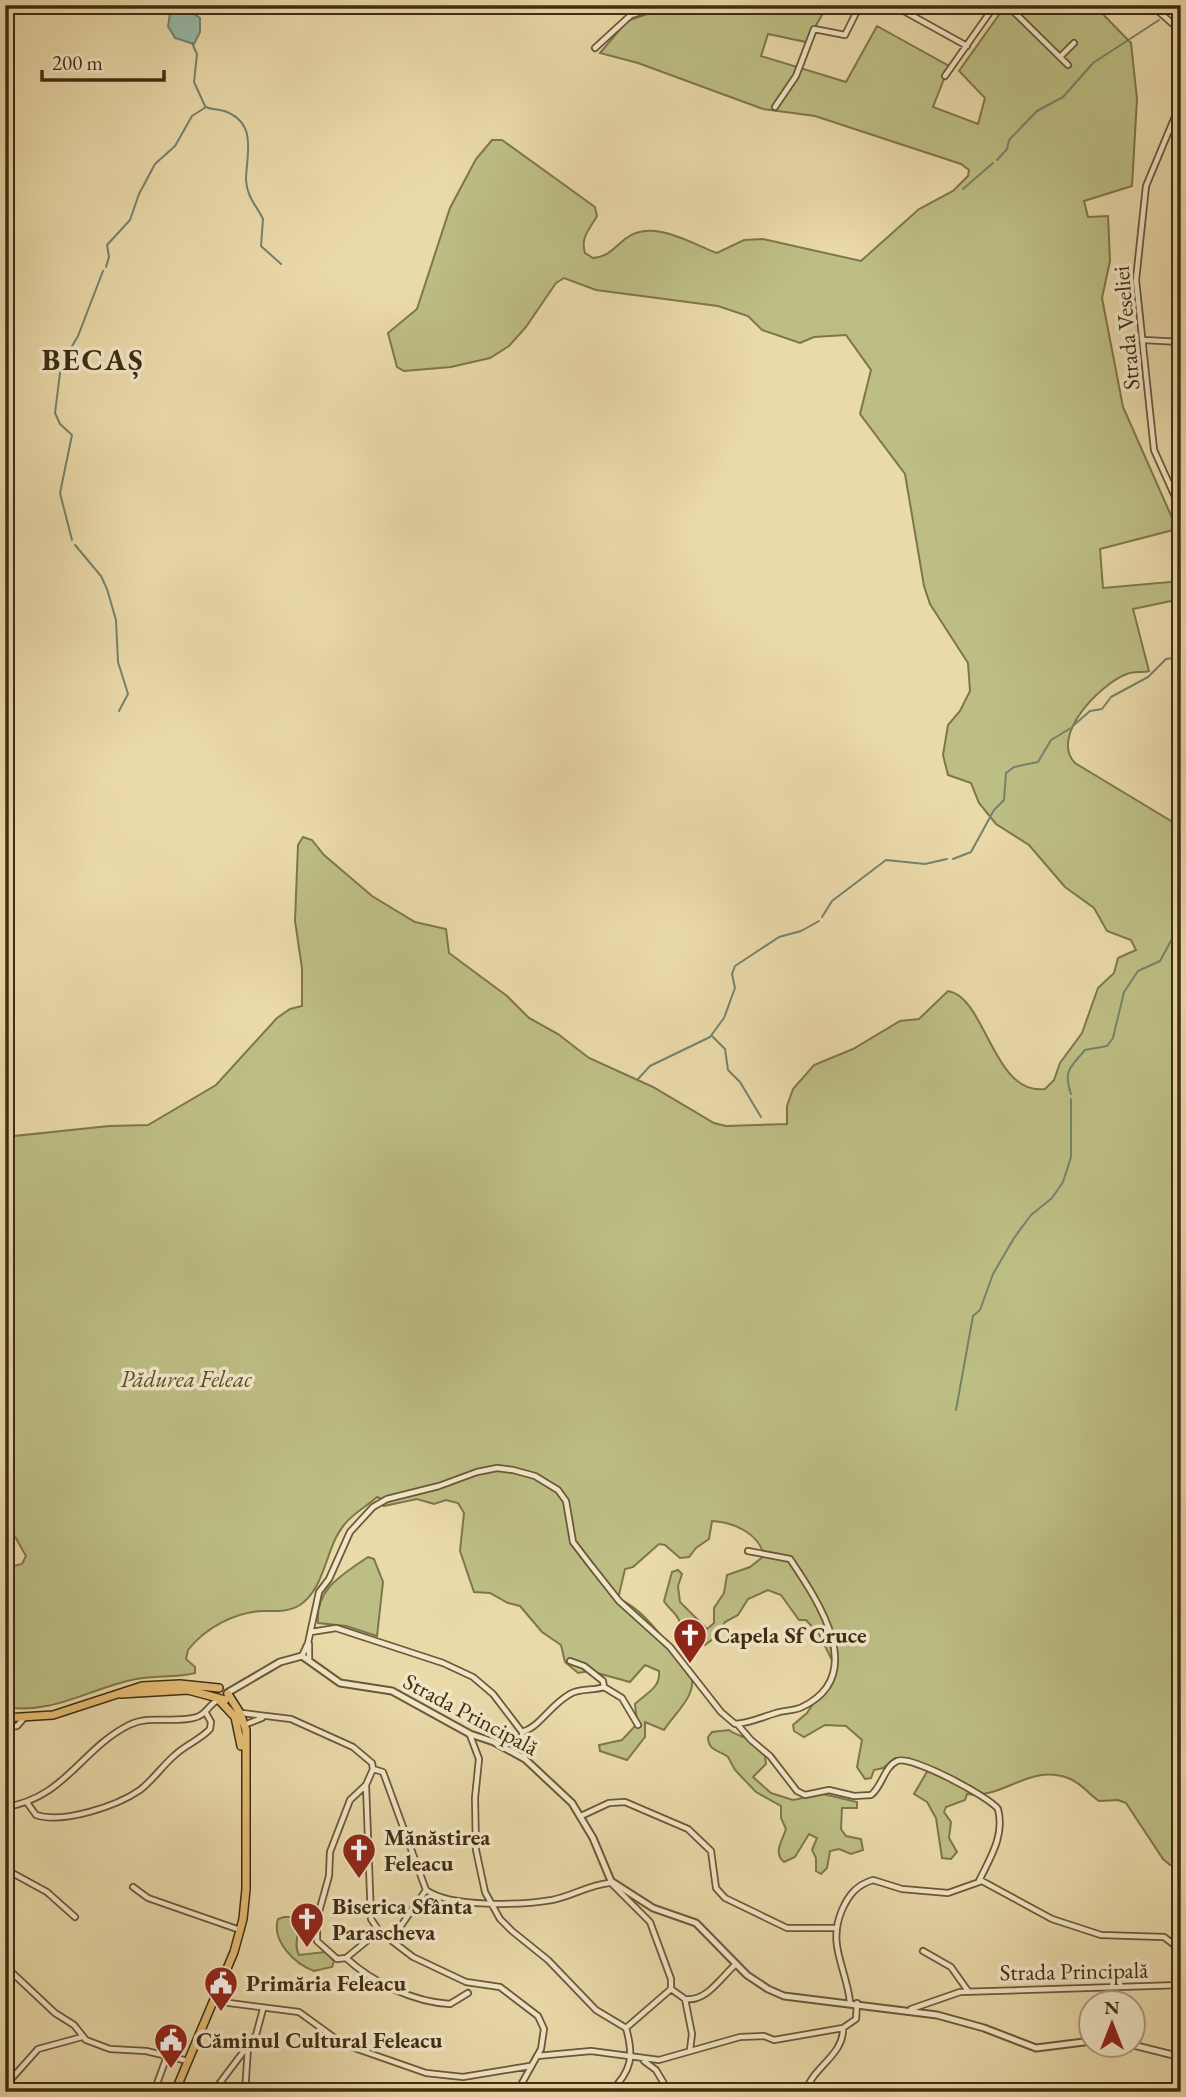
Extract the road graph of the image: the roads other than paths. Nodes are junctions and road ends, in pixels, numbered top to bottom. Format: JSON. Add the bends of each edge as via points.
{"nodes":[{"id":1,"x":664,"y":5,"type":"edge"},
{"id":2,"x":860,"y":5,"type":"edge"},
{"id":3,"x":893,"y":5,"type":"edge"},
{"id":4,"x":995,"y":5,"type":"edge"},
{"id":5,"x":1007,"y":5,"type":"edge"},
{"id":6,"x":1151,"y":5,"type":"edge"},
{"id":7,"x":1181,"y":31,"type":"edge"},
{"id":8,"x":1074,"y":43,"type":"dead end"},
{"id":9,"x":967,"y":46,"type":"junction"},
{"id":10,"x":595,"y":48,"type":"dead end"},
{"id":11,"x":1060,"y":57,"type":"junction"},
{"id":12,"x":1068,"y":65,"type":"dead end"},
{"id":13,"x":945,"y":76,"type":"dead end"},
{"id":14,"x":1181,"y":102,"type":"edge"},
{"id":15,"x":775,"y":107,"type":"dead end"},
{"id":16,"x":1144,"y":340,"type":"junction"},
{"id":17,"x":1181,"y":342,"type":"edge"},
{"id":18,"x":1181,"y":510,"type":"edge"},
{"id":19,"x":748,"y":1550,"type":"dead end"},
{"id":20,"x":311,"y":1632,"type":"junction"},
{"id":21,"x":309,"y":1643,"type":"junction"},
{"id":22,"x":302,"y":1656,"type":"junction"},
{"id":23,"x":309,"y":1660,"type":"junction"},
{"id":24,"x":570,"y":1661,"type":"dead end"},
{"id":25,"x":604,"y":1687,"type":"junction"},
{"id":26,"x":219,"y":1688,"type":"junction"},
{"id":27,"x":228,"y":1693,"type":"junction"},
{"id":28,"x":117,"y":1694,"type":"junction"},
{"id":29,"x":218,"y":1700,"type":"junction"},
{"id":30,"x":206,"y":1713,"type":"junction"},
{"id":31,"x":240,"y":1713,"type":"junction"},
{"id":32,"x":25,"y":1717,"type":"junction"},
{"id":33,"x":5,"y":1718,"type":"edge"},
{"id":34,"x":262,"y":1718,"type":"junction"},
{"id":35,"x":241,"y":1723,"type":"junction"},
{"id":36,"x":738,"y":1724,"type":"junction"},
{"id":37,"x":638,"y":1725,"type":"dead end"},
{"id":38,"x":5,"y":1728,"type":"edge"},
{"id":39,"x":522,"y":1732,"type":"junction"},
{"id":40,"x":470,"y":1734,"type":"junction"},
{"id":41,"x":526,"y":1759,"type":"junction"},
{"id":42,"x":373,"y":1769,"type":"junction"},
{"id":43,"x":366,"y":1785,"type":"junction"},
{"id":44,"x":28,"y":1804,"type":"junction"},
{"id":45,"x":5,"y":1807,"type":"edge"},
{"id":46,"x":581,"y":1816,"type":"junction"},
{"id":47,"x":5,"y":1869,"type":"edge"},
{"id":48,"x":979,"y":1881,"type":"junction"},
{"id":49,"x":610,"y":1882,"type":"junction"},
{"id":50,"x":133,"y":1887,"type":"dead end"},
{"id":51,"x":426,"y":1890,"type":"junction"},
{"id":52,"x":493,"y":1904,"type":"junction"},
{"id":53,"x":75,"y":1917,"type":"dead end"},
{"id":54,"x":834,"y":1928,"type":"junction"},
{"id":55,"x":237,"y":1929,"type":"junction"},
{"id":56,"x":379,"y":1931,"type":"junction"},
{"id":57,"x":391,"y":1940,"type":"junction"},
{"id":58,"x":1181,"y":1950,"type":"edge"},
{"id":59,"x":923,"y":1951,"type":"dead end"},
{"id":60,"x":346,"y":1958,"type":"junction"},
{"id":61,"x":736,"y":1964,"type":"junction"},
{"id":62,"x":5,"y":1966,"type":"edge"},
{"id":63,"x":1181,"y":1985,"type":"edge"},
{"id":64,"x":671,"y":1989,"type":"junction"},
{"id":65,"x":968,"y":1991,"type":"junction"},
{"id":66,"x":468,"y":1993,"type":"dead end"},
{"id":67,"x":685,"y":1999,"type":"junction"},
{"id":68,"x":214,"y":2001,"type":"junction"},
{"id":69,"x":854,"y":2002,"type":"junction"},
{"id":70,"x":263,"y":2009,"type":"junction"},
{"id":71,"x":911,"y":2009,"type":"junction"},
{"id":72,"x":626,"y":2028,"type":"junction"},
{"id":73,"x":843,"y":2028,"type":"junction"},
{"id":74,"x":82,"y":2037,"type":"junction"},
{"id":75,"x":1078,"y":2043,"type":"edge"},
{"id":76,"x":248,"y":2046,"type":"junction"},
{"id":77,"x":1148,"y":2049,"type":"edge"},
{"id":78,"x":690,"y":2050,"type":"junction"},
{"id":79,"x":167,"y":2056,"type":"junction"},
{"id":80,"x":536,"y":2056,"type":"junction"},
{"id":81,"x":1181,"y":2057,"type":"edge"},
{"id":82,"x":633,"y":2058,"type":"junction"},
{"id":83,"x":184,"y":2060,"type":"junction"},
{"id":84,"x":644,"y":2060,"type":"junction"},
{"id":85,"x":530,"y":2066,"type":"junction"},
{"id":86,"x":5,"y":2086,"type":"edge"},
{"id":87,"x":154,"y":2092,"type":"edge"},
{"id":88,"x":173,"y":2092,"type":"edge"},
{"id":89,"x":213,"y":2092,"type":"edge"},
{"id":90,"x":245,"y":2092,"type":"edge"},
{"id":91,"x":517,"y":2092,"type":"edge"},
{"id":92,"x":610,"y":2092,"type":"edge"},
{"id":93,"x":668,"y":2092,"type":"edge"},
{"id":94,"x":804,"y":2092,"type":"edge"}],
"edges":[{"from":1,"to":10,"type":"street","via":[[631,15]]},
{"from":2,"to":15,"type":"street","via":[[845,35],[814,29],[796,76]]},
{"from":3,"to":9,"type":"street"},
{"from":4,"to":9,"type":"street"},
{"from":5,"to":11,"type":"street"},
{"from":6,"to":7,"type":"street"},
{"from":8,"to":11,"type":"street"},
{"from":9,"to":13,"type":"street"},
{"from":11,"to":12,"type":"street"},
{"from":14,"to":16,"type":"street","name":"Strada Veseliei","via":[[1143,198],[1136,280]]},
{"from":16,"to":17,"type":"street"},
{"from":16,"to":18,"type":"street","name":"Strada Veseliei","via":[[1154,450]]},
{"from":19,"to":36,"type":"street","via":[[790,1559],[829,1620],[834,1651],[828,1684],[804,1706]]},
{"from":20,"to":21,"type":"street"},
{"from":20,"to":36,"type":"street","via":[[319,1592],[330,1579],[350,1532],[373,1507],[477,1472],[513,1470],[558,1490],[566,1501],[573,1542],[589,1563],[619,1601],[670,1647],[721,1712]]},
{"from":20,"to":39,"type":"street","via":[[336,1628],[473,1677],[493,1694]]},
{"from":21,"to":22,"type":"street"},
{"from":21,"to":23,"type":"street"},
{"from":22,"to":23,"type":"street","name":"Strada Principală"},
{"from":22,"to":27,"type":"street","via":[[280,1662]]},
{"from":23,"to":40,"type":"street","name":"Strada Principală","via":[[340,1683],[393,1691]]},
{"from":24,"to":25,"type":"street","via":[[584,1666]]},
{"from":25,"to":37,"type":"street","via":[[622,1698]]},
{"from":25,"to":39,"type":"street","via":[[574,1692],[550,1707],[534,1728]]},
{"from":26,"to":27,"type":"main road"},
{"from":26,"to":28,"type":"main road","via":[[170,1684],[134,1687]]},
{"from":26,"to":29,"type":"main road"},
{"from":27,"to":29,"type":"main road","via":[[226,1699]]},
{"from":27,"to":31,"type":"main road"},
{"from":28,"to":29,"type":"main road","via":[[180,1689]]},
{"from":28,"to":32,"type":"main road","via":[[53,1715]]},
{"from":29,"to":30,"type":"street"},
{"from":29,"to":35,"type":"main road"},
{"from":30,"to":44,"type":"street","via":[[127,1726],[65,1780]]},
{"from":30,"to":44,"type":"street","via":[[212,1726],[206,1733],[130,1795],[80,1815],[36,1815]]},
{"from":31,"to":34,"type":"street"},
{"from":31,"to":35,"type":"main road"},
{"from":32,"to":33,"type":"main road"},
{"from":32,"to":38,"type":"street","via":[[17,1726]]},
{"from":34,"to":35,"type":"street"},
{"from":34,"to":42,"type":"street","via":[[304,1723],[353,1747],[368,1758]]},
{"from":35,"to":55,"type":"main road","via":[[243,1875]]},
{"from":35,"to":68,"type":"main road","via":[[245,1909]]},
{"from":36,"to":48,"type":"street","via":[[805,1795],[829,1790],[871,1795],[892,1764],[908,1760],[984,1797],[998,1809],[1000,1830]]},
{"from":39,"to":41,"type":"street"},
{"from":40,"to":41,"type":"street","name":"Strada Principală"},
{"from":40,"to":52,"type":"street","via":[[479,1759],[475,1798],[478,1873]]},
{"from":41,"to":46,"type":"street","name":"Strada Principală"},
{"from":42,"to":43,"type":"street"},
{"from":42,"to":51,"type":"street","via":[[383,1772]]},
{"from":43,"to":56,"type":"street","via":[[369,1910]]},
{"from":43,"to":60,"type":"street","via":[[358,1789],[344,1811],[330,1852],[329,1876],[317,1919],[317,1941],[337,1959]]},
{"from":44,"to":45,"type":"street"},
{"from":46,"to":49,"type":"street","name":"Strada Principală"},
{"from":46,"to":54,"type":"street","via":[[609,1803],[625,1802],[688,1829],[711,1851],[716,1888],[725,1898],[787,1928]]},
{"from":47,"to":53,"type":"street","via":[[47,1892]]},
{"from":48,"to":54,"type":"street","via":[[948,1893],[902,1889],[873,1880],[855,1888]]},
{"from":48,"to":58,"type":"street","via":[[1052,1919],[1101,1935],[1164,1937]]},
{"from":49,"to":52,"type":"street","via":[[554,1900]]},
{"from":49,"to":61,"type":"street","name":"Strada Principală","via":[[653,1908],[696,1923]]},
{"from":49,"to":64,"type":"street","via":[[650,1922],[670,1974]]},
{"from":50,"to":55,"type":"street","via":[[148,1898]]},
{"from":51,"to":52,"type":"street","via":[[450,1902]]},
{"from":51,"to":57,"type":"street"},
{"from":52,"to":72,"type":"street","via":[[500,1919],[596,2010]]},
{"from":54,"to":69,"type":"street","via":[[840,1967]]},
{"from":55,"to":83,"type":"main road"},
{"from":56,"to":57,"type":"street"},
{"from":56,"to":60,"type":"street"},
{"from":57,"to":80,"type":"street","via":[[466,1982],[500,1987],[532,2010],[544,2029]]},
{"from":59,"to":65,"type":"street","name":"Strada Principală","via":[[951,1967]]},
{"from":60,"to":66,"type":"street","via":[[376,1981],[417,1997],[450,2004]]},
{"from":61,"to":67,"type":"street","via":[[712,1990]]},
{"from":61,"to":69,"type":"street","name":"Strada Principală","via":[[784,1996]]},
{"from":62,"to":74,"type":"street"},
{"from":63,"to":65,"type":"street","name":"Strada Principală"},
{"from":64,"to":67,"type":"street"},
{"from":64,"to":72,"type":"street"},
{"from":65,"to":71,"type":"street","name":"Strada Principală"},
{"from":67,"to":78,"type":"street","via":[[692,2034]]},
{"from":68,"to":70,"type":"street"},
{"from":68,"to":88,"type":"main road"},
{"from":69,"to":71,"type":"street","name":"Strada Principală"},
{"from":69,"to":73,"type":"street","via":[[856,2019]]},
{"from":70,"to":76,"type":"street","via":[[260,2028]]},
{"from":70,"to":85,"type":"street","via":[[299,2012],[343,2044],[426,2073],[463,2077]]},
{"from":71,"to":75,"type":"street","name":"Strada Principală","via":[[978,2025],[1036,2048]]},
{"from":72,"to":82,"type":"street"},
{"from":73,"to":78,"type":"street","via":[[774,2039],[740,2037]]},
{"from":73,"to":94,"type":"street","via":[[836,2051],[812,2076]]},
{"from":74,"to":79,"type":"street","via":[[110,2049]]},
{"from":74,"to":86,"type":"street","via":[[38,2049]]},
{"from":76,"to":89,"type":"street"},
{"from":76,"to":90,"type":"street"},
{"from":77,"to":81,"type":"street"},
{"from":78,"to":84,"type":"street"},
{"from":79,"to":83,"type":"street"},
{"from":79,"to":87,"type":"street"},
{"from":80,"to":82,"type":"street","via":[[591,2051]]},
{"from":80,"to":85,"type":"street"},
{"from":82,"to":84,"type":"street"},
{"from":82,"to":92,"type":"street"},
{"from":83,"to":88,"type":"main road"},
{"from":84,"to":93,"type":"street","via":[[656,2070]]},
{"from":85,"to":91,"type":"street"}]}
